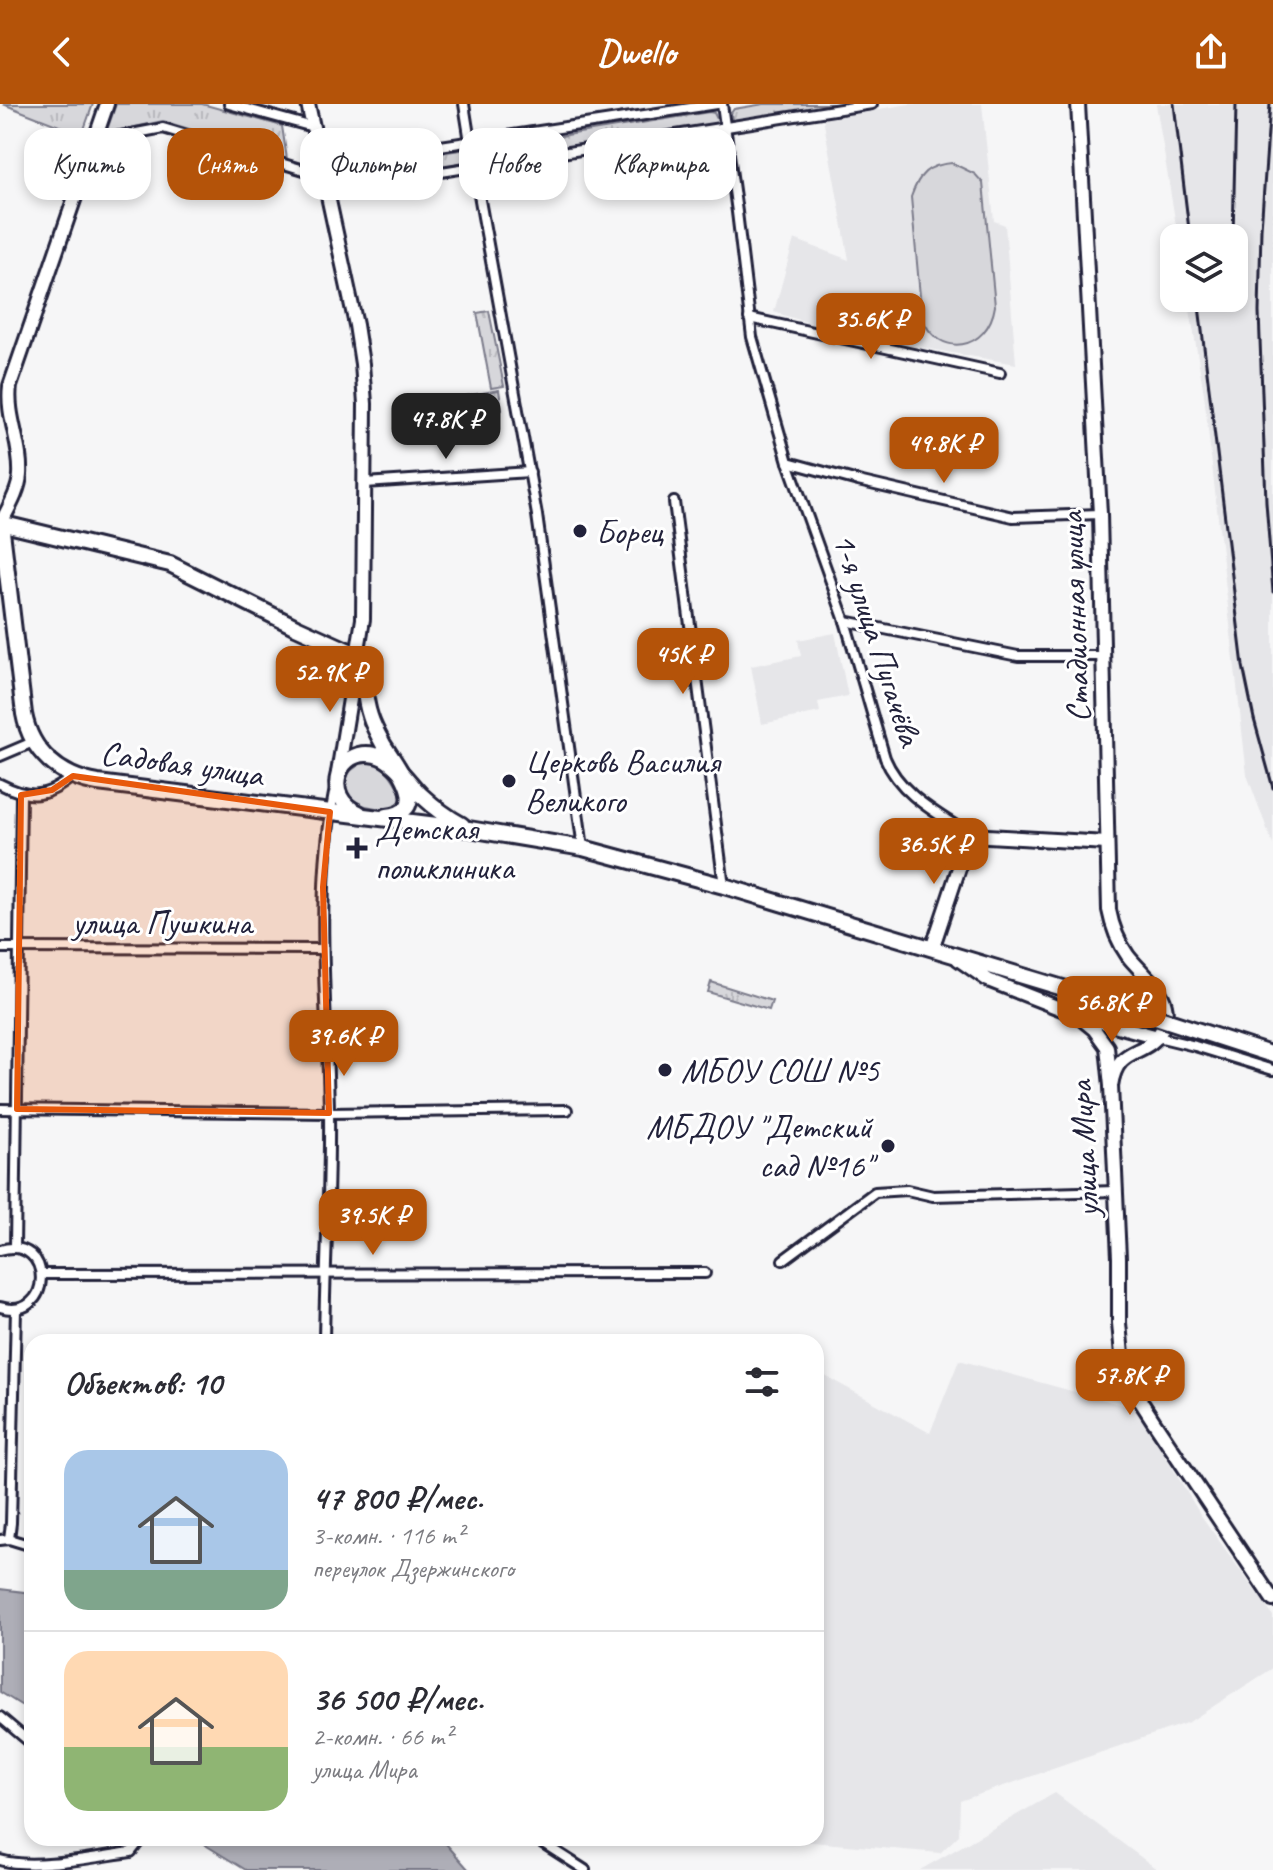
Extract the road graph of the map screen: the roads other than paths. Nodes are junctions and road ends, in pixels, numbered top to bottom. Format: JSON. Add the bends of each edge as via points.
{"nodes":[{"id":1,"x":107,"y":104,"type":"edge"},
{"id":2,"x":229,"y":104,"type":"edge"},
{"id":3,"x":308,"y":104,"type":"edge"},
{"id":4,"x":464,"y":104,"type":"edge"},
{"id":5,"x":719,"y":104,"type":"edge"},
{"id":6,"x":872,"y":104,"type":"edge"},
{"id":7,"x":1078,"y":104,"type":"edge"},
{"id":8,"x":313,"y":127,"type":"joint"},
{"id":9,"x":725,"y":127,"type":"junction"},
{"id":10,"x":99,"y":128,"type":"edge"},
{"id":11,"x":468,"y":128,"type":"edge"},
{"id":12,"x":562,"y":128,"type":"edge"},
{"id":13,"x":151,"y":130,"type":"edge"},
{"id":14,"x":568,"y":152,"type":"edge"},
{"id":15,"x":300,"y":164,"type":"edge"},
{"id":16,"x":74,"y":200,"type":"edge"},
{"id":17,"x":329,"y":200,"type":"edge"},
{"id":18,"x":480,"y":200,"type":"edge"},
{"id":19,"x":749,"y":318,"type":"junction"},
{"id":20,"x":17,"y":363,"type":"junction"},
{"id":21,"x":1000,"y":373,"type":"dead end"},
{"id":22,"x":0,"y":385,"type":"edge"},
{"id":23,"x":788,"y":462,"type":"junction"},
{"id":24,"x":530,"y":472,"type":"junction"},
{"id":25,"x":365,"y":483,"type":"junction"},
{"id":26,"x":674,"y":502,"type":"dead end"},
{"id":27,"x":1100,"y":514,"type":"junction"},
{"id":28,"x":2,"y":518,"type":"edge"},
{"id":29,"x":845,"y":621,"type":"junction"},
{"id":30,"x":358,"y":655,"type":"junction"},
{"id":31,"x":1104,"y":656,"type":"junction"},
{"id":32,"x":33,"y":742,"type":"junction"},
{"id":33,"x":0,"y":756,"type":"edge"},
{"id":34,"x":402,"y":774,"type":"junction"},
{"id":35,"x":73,"y":776,"type":"junction"},
{"id":36,"x":337,"y":777,"type":"junction"},
{"id":37,"x":0,"y":784,"type":"edge"},
{"id":38,"x":21,"y":795,"type":"junction"},
{"id":39,"x":330,"y":812,"type":"junction"},
{"id":40,"x":371,"y":816,"type":"junction"},
{"id":41,"x":469,"y":829,"type":"junction"},
{"id":42,"x":970,"y":835,"type":"junction"},
{"id":43,"x":1107,"y":843,"type":"junction"},
{"id":44,"x":583,"y":848,"type":"junction"},
{"id":45,"x":724,"y":886,"type":"junction"},
{"id":46,"x":0,"y":948,"type":"edge"},
{"id":47,"x":20,"y":948,"type":"junction"},
{"id":48,"x":323,"y":949,"type":"junction"},
{"id":49,"x":932,"y":949,"type":"junction"},
{"id":50,"x":952,"y":955,"type":"junction"},
{"id":51,"x":1077,"y":1015,"type":"junction"},
{"id":52,"x":1158,"y":1037,"type":"junction"},
{"id":53,"x":1107,"y":1047,"type":"junction"},
{"id":54,"x":1131,"y":1052,"type":"junction"},
{"id":55,"x":1273,"y":1055,"type":"edge"},
{"id":56,"x":1273,"y":1070,"type":"edge"},
{"id":57,"x":1111,"y":1086,"type":"junction"},
{"id":58,"x":0,"y":1109,"type":"edge"},
{"id":59,"x":17,"y":1109,"type":"junction"},
{"id":60,"x":567,"y":1110,"type":"dead end"},
{"id":61,"x":329,"y":1113,"type":"junction"},
{"id":62,"x":1116,"y":1191,"type":"junction"},
{"id":63,"x":15,"y":1248,"type":"junction"},
{"id":64,"x":0,"y":1250,"type":"edge"},
{"id":65,"x":783,"y":1260,"type":"dead end"},
{"id":66,"x":325,"y":1273,"type":"junction"},
{"id":67,"x":705,"y":1273,"type":"dead end"},
{"id":68,"x":42,"y":1274,"type":"junction"},
{"id":69,"x":0,"y":1307,"type":"edge"},
{"id":70,"x":16,"y":1309,"type":"junction"},
{"id":71,"x":324,"y":1334,"type":"edge"},
{"id":72,"x":4,"y":1540,"type":"edge"},
{"id":73,"x":24,"y":1544,"type":"edge"},
{"id":74,"x":1273,"y":1600,"type":"edge"},
{"id":75,"x":0,"y":1717,"type":"edge"},
{"id":76,"x":24,"y":1737,"type":"edge"},
{"id":77,"x":136,"y":1846,"type":"edge"},
{"id":78,"x":548,"y":1846,"type":"edge"},
{"id":79,"x":0,"y":1860,"type":"edge"},
{"id":80,"x":585,"y":1870,"type":"edge"}],
"edges":[{"from":1,"to":10,"type":"street"},
{"from":2,"to":8,"type":"street"},
{"from":3,"to":8,"type":"street"},
{"from":4,"to":11,"type":"street"},
{"from":5,"to":9,"type":"street","name":"1-я улица Пугачёва"},
{"from":5,"to":12,"type":"street"},
{"from":6,"to":9,"type":"street"},
{"from":7,"to":27,"type":"street","name":"Стадионная улица"},
{"from":9,"to":14,"type":"street"},
{"from":9,"to":19,"type":"street","name":"1-я улица Пугачёва"},
{"from":13,"to":15,"type":"street","via":[[163,128]]},
{"from":16,"to":20,"type":"street"},
{"from":17,"to":25,"type":"street","via":[[362,364]]},
{"from":18,"to":24,"type":"street"},
{"from":19,"to":21,"type":"street"},
{"from":19,"to":23,"type":"street","name":"1-я улица Пугачёва"},
{"from":20,"to":22,"type":"street"},
{"from":20,"to":28,"type":"street","via":[[9,406],[20,478]]},
{"from":23,"to":27,"type":"street","via":[[1013,517]]},
{"from":23,"to":29,"type":"street","name":"1-я улица Пугачёва"},
{"from":24,"to":25,"type":"street"},
{"from":24,"to":44,"type":"street"},
{"from":25,"to":30,"type":"street"},
{"from":26,"to":45,"type":"street"},
{"from":27,"to":31,"type":"street","name":"Стадионная улица"},
{"from":28,"to":30,"type":"main road","via":[[170,564]]},
{"from":28,"to":32,"type":"main road","via":[[24,714]]},
{"from":29,"to":31,"type":"street","via":[[1018,656]]},
{"from":29,"to":42,"type":"street","name":"1-я улица Пугачёва","via":[[892,773],[911,794]]},
{"from":30,"to":34,"type":"main road","via":[[372,723]]},
{"from":30,"to":36,"type":"street"},
{"from":31,"to":43,"type":"street","name":"Стадионная улица"},
{"from":32,"to":33,"type":"street"},
{"from":32,"to":35,"type":"main road","name":"Садовая улица","via":[[47,760]]},
{"from":34,"to":36,"type":"main road","via":[[382,757],[367,754],[345,763]]},
{"from":34,"to":40,"type":"main road","via":[[410,792],[406,807],[395,815]]},
{"from":34,"to":41,"type":"main road","name":"улица Мира","via":[[429,802]]},
{"from":35,"to":38,"type":"street","via":[[52,790]]},
{"from":35,"to":39,"type":"main road","name":"Садовая улица"},
{"from":36,"to":39,"type":"street"},
{"from":36,"to":40,"type":"main road","via":[[344,803]]},
{"from":37,"to":38,"type":"street"},
{"from":38,"to":47,"type":"street"},
{"from":39,"to":40,"type":"main road","name":"Садовая улица"},
{"from":39,"to":48,"type":"street"},
{"from":40,"to":41,"type":"main road","name":"улица Мира"},
{"from":41,"to":44,"type":"main road","name":"улица Мира"},
{"from":42,"to":43,"type":"street"},
{"from":42,"to":49,"type":"street"},
{"from":43,"to":52,"type":"street","name":"Стадионная улица","via":[[1115,931],[1166,1008]]},
{"from":44,"to":45,"type":"main road","name":"улица Мира"},
{"from":45,"to":49,"type":"main road","name":"улица Мира"},
{"from":46,"to":47,"type":"street","name":"улица Пушкина"},
{"from":47,"to":48,"type":"street","name":"улица Пушкина"},
{"from":47,"to":59,"type":"street"},
{"from":48,"to":61,"type":"street"},
{"from":49,"to":50,"type":"main road","name":"улица Мира"},
{"from":50,"to":51,"type":"street","name":"улица Мира","via":[[988,980]]},
{"from":50,"to":55,"type":"main road","bridge":true},
{"from":51,"to":52,"type":"street"},
{"from":51,"to":53,"type":"street","name":"улица Мира"},
{"from":52,"to":54,"type":"street"},
{"from":52,"to":56,"type":"street"},
{"from":53,"to":54,"type":"street"},
{"from":53,"to":57,"type":"street","name":"улица Мира"},
{"from":54,"to":57,"type":"street","via":[[1117,1067]]},
{"from":57,"to":62,"type":"street","name":"улица Мира"},
{"from":58,"to":59,"type":"street"},
{"from":59,"to":61,"type":"street"},
{"from":59,"to":63,"type":"street"},
{"from":60,"to":61,"type":"street"},
{"from":61,"to":66,"type":"street"},
{"from":62,"to":65,"type":"street","via":[[933,1196],[907,1190],[875,1192]]},
{"from":62,"to":74,"type":"street","name":"улица Мира","via":[[1119,1323],[1126,1373]]},
{"from":63,"to":64,"type":"street"},
{"from":63,"to":68,"type":"street","via":[[30,1254]]},
{"from":66,"to":67,"type":"street"},
{"from":66,"to":68,"type":"street"},
{"from":66,"to":71,"type":"street"},
{"from":68,"to":70,"type":"street","via":[[36,1297]]},
{"from":69,"to":70,"type":"street"},
{"from":70,"to":72,"type":"street","via":[[11,1523]]},
{"from":72,"to":73,"type":"street"},
{"from":75,"to":76,"type":"street"},
{"from":77,"to":79,"type":"street","via":[[131,1852],[44,1864]]},
{"from":78,"to":80,"type":"street"}]}
